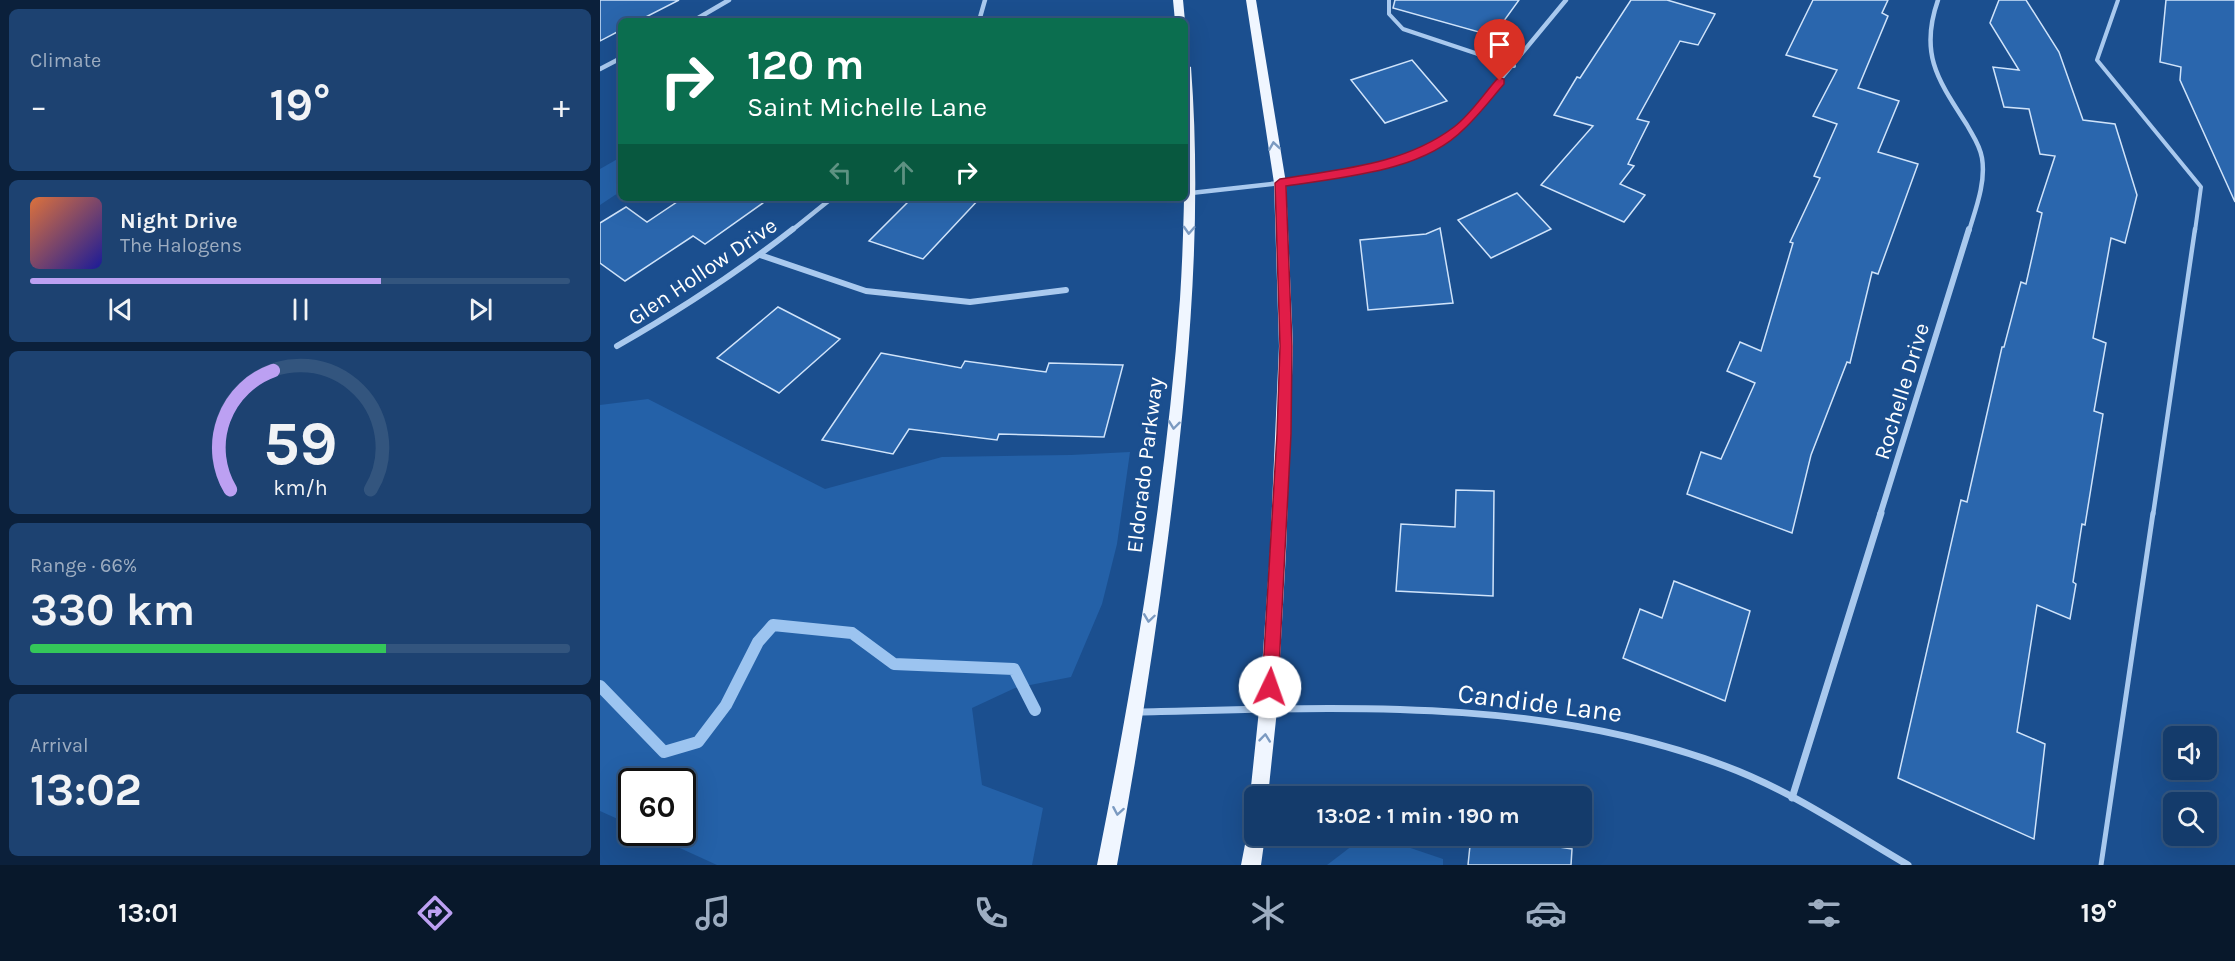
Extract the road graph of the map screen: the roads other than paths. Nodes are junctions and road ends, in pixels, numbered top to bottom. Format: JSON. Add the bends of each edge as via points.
{"nodes":[{"id":1,"x":729,"y":0,"type":"edge"},
{"id":2,"x":985,"y":0,"type":"edge"},
{"id":3,"x":1178,"y":0,"type":"edge"},
{"id":4,"x":1251,"y":0,"type":"edge"},
{"id":5,"x":1389,"y":0,"type":"edge"},
{"id":6,"x":1566,"y":0,"type":"edge"},
{"id":7,"x":1938,"y":0,"type":"edge"},
{"id":8,"x":2118,"y":0,"type":"edge"},
{"id":9,"x":698,"y":18,"type":"edge"},
{"id":10,"x":980,"y":18,"type":"edge"},
{"id":11,"x":1180,"y":18,"type":"edge"},
{"id":12,"x":618,"y":60,"type":"edge"},
{"id":13,"x":1514,"y":66,"type":"junction"},
{"id":14,"x":600,"y":69,"type":"edge"},
{"id":15,"x":1188,"y":130,"type":"edge"},
{"id":16,"x":1280,"y":183,"type":"junction"},
{"id":17,"x":1191,"y":193,"type":"junction"},
{"id":18,"x":828,"y":201,"type":"edge"},
{"id":19,"x":760,"y":255,"type":"junction"},
{"id":20,"x":1066,"y":290,"type":"dead end"},
{"id":21,"x":617,"y":346,"type":"dead end"},
{"id":22,"x":1268,"y":710,"type":"junction"},
{"id":23,"x":1136,"y":712,"type":"junction"},
{"id":24,"x":1260,"y":786,"type":"edge"},
{"id":25,"x":1792,"y":798,"type":"junction"},
{"id":26,"x":1254,"y":846,"type":"edge"},
{"id":27,"x":1107,"y":865,"type":"edge"},
{"id":28,"x":1251,"y":865,"type":"edge"},
{"id":29,"x":1908,"y":865,"type":"edge"},
{"id":30,"x":2101,"y":865,"type":"edge"}],
"edges":[{"from":1,"to":9,"type":"street"},
{"from":2,"to":10,"type":"street"},
{"from":3,"to":11,"type":"main road"},
{"from":16,"to":4,"type":"main road","one_way":true},
{"from":5,"to":13,"type":"lane","via":[[1389,14],[1402,29]]},
{"from":6,"to":13,"type":"street"},
{"from":7,"to":25,"type":"street","name":"Rochelle Drive","via":[[1929,35],[1931,54],[1938,80],[1980,148],[1983,177]]},
{"from":8,"to":30,"type":"lane","via":[[2097,60],[2200,187]]},
{"from":12,"to":14,"type":"street"},
{"from":13,"to":16,"type":"street","via":[[1460,128],[1430,149],[1376,167]]},
{"from":15,"to":17,"type":"main road","name":"Eldorado Parkway"},
{"from":16,"to":17,"type":"street"},
{"from":16,"to":22,"type":"main road","via":[[1286,335],[1284,434]]},
{"from":17,"to":23,"type":"main road","name":"Eldorado Parkway","one_way":true,"via":[[1177,402]]},
{"from":18,"to":19,"type":"street","name":"Glen Hollow Drive"},
{"from":19,"to":20,"type":"street","via":[[866,291],[970,302]]},
{"from":19,"to":21,"type":"street","name":"Glen Hollow Drive","via":[[686,307]]},
{"from":22,"to":23,"type":"street","name":"Candide Lane"},
{"from":24,"to":22,"type":"main road","one_way":true},
{"from":22,"to":25,"type":"street","name":"Candide Lane","via":[[1405,709],[1524,717],[1615,730],[1725,766]]},
{"from":23,"to":27,"type":"main road","name":"Eldorado Parkway","one_way":true},
{"from":25,"to":29,"type":"street","name":"Candide Lane"},
{"from":26,"to":28,"type":"main road"}]}
